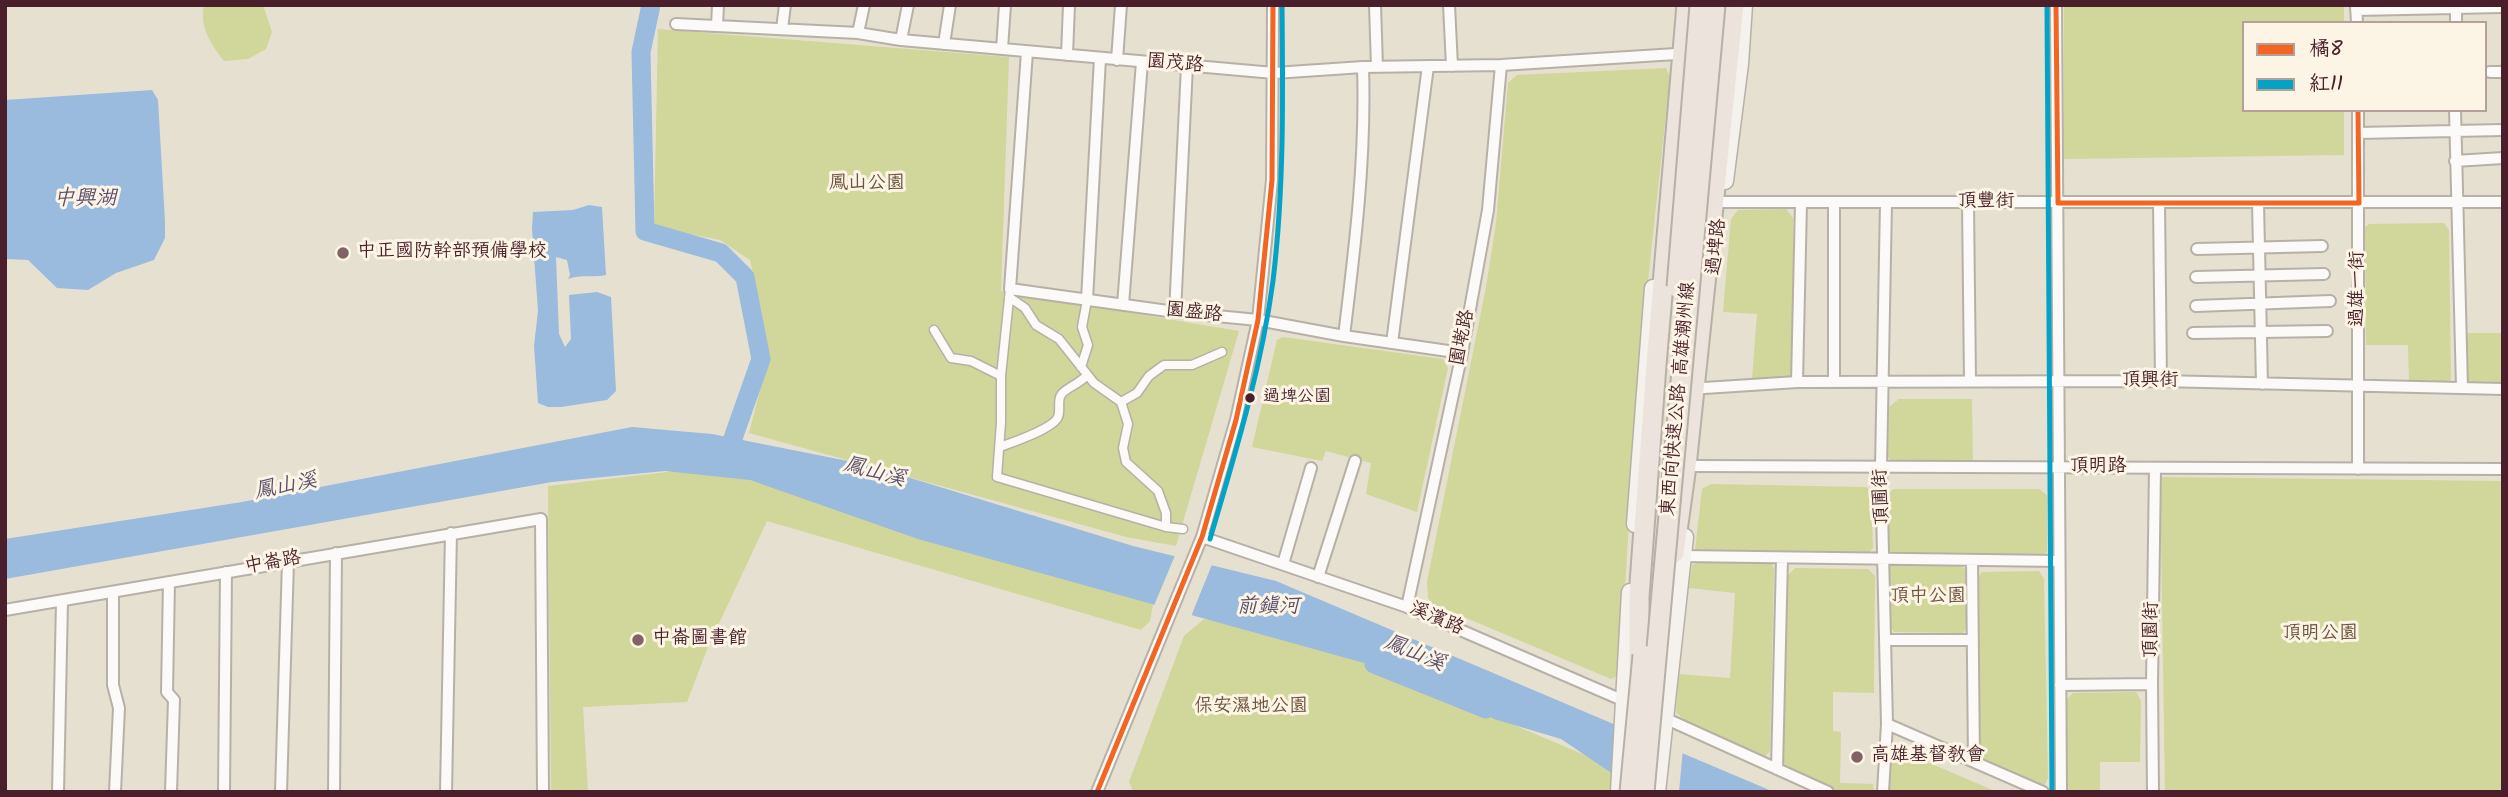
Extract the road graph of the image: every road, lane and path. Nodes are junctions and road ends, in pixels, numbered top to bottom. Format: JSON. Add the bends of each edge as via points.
{"nodes":[{"id":1,"x":718,"y":5,"type":"edge"},
{"id":2,"x":785,"y":5,"type":"edge"},
{"id":3,"x":864,"y":5,"type":"edge"},
{"id":4,"x":908,"y":5,"type":"edge"},
{"id":5,"x":950,"y":5,"type":"edge"},
{"id":6,"x":1005,"y":5,"type":"edge"},
{"id":7,"x":1069,"y":5,"type":"edge"},
{"id":8,"x":1121,"y":5,"type":"edge"},
{"id":9,"x":1273,"y":5,"type":"edge"},
{"id":10,"x":1375,"y":5,"type":"edge"},
{"id":11,"x":1449,"y":5,"type":"edge"},
{"id":12,"x":1680,"y":5,"type":"edge"},
{"id":13,"x":1687,"y":5,"type":"edge"},
{"id":14,"x":1700,"y":5,"type":"edge"},
{"id":15,"x":1715,"y":5,"type":"edge"},
{"id":16,"x":1734,"y":5,"type":"edge"},
{"id":17,"x":1744,"y":5,"type":"edge"},
{"id":18,"x":2056,"y":5,"type":"edge"},
{"id":19,"x":2415,"y":7,"type":"edge"},
{"id":20,"x":2456,"y":7,"type":"edge"},
{"id":21,"x":2503,"y":7,"type":"edge"},
{"id":22,"x":2356,"y":8,"type":"edge"},
{"id":23,"x":676,"y":24,"type":"dead end"},
{"id":24,"x":717,"y":26,"type":"junction"},
{"id":25,"x":782,"y":29,"type":"junction"},
{"id":26,"x":858,"y":33,"type":"junction"},
{"id":27,"x":901,"y":40,"type":"junction"},
{"id":28,"x":944,"y":44,"type":"junction"},
{"id":29,"x":1002,"y":50,"type":"junction"},
{"id":30,"x":1027,"y":52,"type":"junction"},
{"id":31,"x":1675,"y":54,"type":"junction"},
{"id":32,"x":1067,"y":55,"type":"junction"},
{"id":33,"x":1100,"y":58,"type":"junction"},
{"id":34,"x":1117,"y":60,"type":"junction"},
{"id":35,"x":1142,"y":62,"type":"junction"},
{"id":36,"x":1501,"y":65,"type":"junction"},
{"id":37,"x":1187,"y":66,"type":"junction"},
{"id":38,"x":1428,"y":66,"type":"junction"},
{"id":39,"x":1452,"y":66,"type":"junction"},
{"id":40,"x":1363,"y":67,"type":"junction"},
{"id":41,"x":1377,"y":67,"type":"junction"},
{"id":42,"x":2490,"y":72,"type":"dead end"},
{"id":43,"x":2503,"y":72,"type":"edge"},
{"id":44,"x":1274,"y":73,"type":"junction"},
{"id":45,"x":2358,"y":112,"type":"edge"},
{"id":46,"x":2455,"y":112,"type":"edge"},
{"id":47,"x":2503,"y":130,"type":"edge"},
{"id":48,"x":2455,"y":131,"type":"junction"},
{"id":49,"x":2358,"y":133,"type":"junction"},
{"id":50,"x":2503,"y":158,"type":"edge"},
{"id":51,"x":2455,"y":161,"type":"junction"},
{"id":52,"x":1722,"y":202,"type":"junction"},
{"id":53,"x":2456,"y":202,"type":"junction"},
{"id":54,"x":2503,"y":202,"type":"edge"},
{"id":55,"x":1801,"y":203,"type":"junction"},
{"id":56,"x":1834,"y":203,"type":"junction"},
{"id":57,"x":1886,"y":203,"type":"junction"},
{"id":58,"x":1968,"y":203,"type":"junction"},
{"id":59,"x":2058,"y":203,"type":"junction"},
{"id":60,"x":2160,"y":203,"type":"junction"},
{"id":61,"x":2258,"y":203,"type":"junction"},
{"id":62,"x":2359,"y":203,"type":"junction"},
{"id":63,"x":2322,"y":246,"type":"dead end"},
{"id":64,"x":2259,"y":248,"type":"junction"},
{"id":65,"x":2197,"y":249,"type":"dead end"},
{"id":66,"x":2324,"y":274,"type":"dead end"},
{"id":67,"x":2259,"y":276,"type":"junction"},
{"id":68,"x":2196,"y":277,"type":"dead end"},
{"id":69,"x":1009,"y":293,"type":"junction"},
{"id":70,"x":1087,"y":300,"type":"junction"},
{"id":71,"x":2330,"y":301,"type":"dead end"},
{"id":72,"x":2260,"y":303,"type":"junction"},
{"id":73,"x":1123,"y":305,"type":"junction"},
{"id":74,"x":2196,"y":306,"type":"dead end"},
{"id":75,"x":1175,"y":312,"type":"junction"},
{"id":76,"x":1258,"y":320,"type":"junction"},
{"id":77,"x":934,"y":330,"type":"dead end"},
{"id":78,"x":2327,"y":331,"type":"dead end"},
{"id":79,"x":2261,"y":332,"type":"junction"},
{"id":80,"x":2193,"y":333,"type":"dead end"},
{"id":81,"x":1344,"y":336,"type":"junction"},
{"id":82,"x":1392,"y":343,"type":"junction"},
{"id":83,"x":1222,"y":352,"type":"dead end"},
{"id":84,"x":1462,"y":354,"type":"junction"},
{"id":85,"x":1081,"y":367,"type":"junction"},
{"id":86,"x":1087,"y":375,"type":"junction"},
{"id":87,"x":1001,"y":376,"type":"junction"},
{"id":88,"x":1970,"y":381,"type":"junction"},
{"id":89,"x":2161,"y":381,"type":"junction"},
{"id":90,"x":1834,"y":382,"type":"junction"},
{"id":91,"x":1883,"y":382,"type":"junction"},
{"id":92,"x":2058,"y":382,"type":"junction"},
{"id":93,"x":1797,"y":383,"type":"junction"},
{"id":94,"x":2262,"y":384,"type":"junction"},
{"id":95,"x":2359,"y":387,"type":"junction"},
{"id":96,"x":2462,"y":387,"type":"junction"},
{"id":97,"x":1704,"y":388,"type":"junction"},
{"id":98,"x":2503,"y":389,"type":"edge"},
{"id":99,"x":1121,"y":402,"type":"junction"},
{"id":100,"x":1000,"y":447,"type":"junction"},
{"id":101,"x":1355,"y":461,"type":"dead end"},
{"id":102,"x":1694,"y":466,"type":"junction"},
{"id":103,"x":1881,"y":467,"type":"junction"},
{"id":104,"x":2059,"y":467,"type":"junction"},
{"id":105,"x":1311,"y":468,"type":"dead end"},
{"id":106,"x":2155,"y":468,"type":"junction"},
{"id":107,"x":2358,"y":469,"type":"junction"},
{"id":108,"x":2503,"y":470,"type":"edge"},
{"id":109,"x":1166,"y":527,"type":"junction"},
{"id":110,"x":1183,"y":529,"type":"dead end"},
{"id":111,"x":451,"y":533,"type":"junction"},
{"id":112,"x":1202,"y":537,"type":"junction"},
{"id":113,"x":336,"y":552,"type":"junction"},
{"id":114,"x":1682,"y":556,"type":"junction"},
{"id":115,"x":1782,"y":558,"type":"junction"},
{"id":116,"x":1884,"y":559,"type":"junction"},
{"id":117,"x":1972,"y":560,"type":"junction"},
{"id":118,"x":288,"y":561,"type":"junction"},
{"id":119,"x":2059,"y":561,"type":"junction"},
{"id":120,"x":1283,"y":564,"type":"junction"},
{"id":121,"x":226,"y":572,"type":"junction"},
{"id":122,"x":1318,"y":576,"type":"junction"},
{"id":123,"x":169,"y":582,"type":"junction"},
{"id":124,"x":113,"y":592,"type":"junction"},
{"id":125,"x":62,"y":601,"type":"junction"},
{"id":126,"x":1407,"y":607,"type":"junction"},
{"id":127,"x":5,"y":610,"type":"edge"},
{"id":128,"x":1885,"y":639,"type":"junction"},
{"id":129,"x":1973,"y":640,"type":"junction"},
{"id":130,"x":2152,"y":684,"type":"junction"},
{"id":131,"x":2060,"y":685,"type":"junction"},
{"id":132,"x":1639,"y":695,"type":"junction"},
{"id":133,"x":1664,"y":717,"type":"junction"},
{"id":134,"x":1886,"y":724,"type":"junction"},
{"id":135,"x":1974,"y":762,"type":"junction"},
{"id":136,"x":1777,"y":769,"type":"junction"},
{"id":137,"x":58,"y":792,"type":"edge"},
{"id":138,"x":115,"y":792,"type":"edge"},
{"id":139,"x":171,"y":792,"type":"edge"},
{"id":140,"x":223,"y":792,"type":"edge"},
{"id":141,"x":281,"y":792,"type":"edge"},
{"id":142,"x":334,"y":792,"type":"edge"},
{"id":143,"x":446,"y":792,"type":"edge"},
{"id":144,"x":543,"y":792,"type":"edge"},
{"id":145,"x":1097,"y":792,"type":"edge"},
{"id":146,"x":1619,"y":792,"type":"edge"},
{"id":147,"x":1630,"y":792,"type":"edge"},
{"id":148,"x":1644,"y":792,"type":"edge"},
{"id":149,"x":1657,"y":792,"type":"edge"},
{"id":150,"x":1828,"y":792,"type":"edge"},
{"id":151,"x":1884,"y":792,"type":"edge"},
{"id":152,"x":2043,"y":792,"type":"edge"},
{"id":153,"x":2061,"y":792,"type":"edge"},
{"id":154,"x":2153,"y":792,"type":"edge"}],
"edges":[{"from":1,"to":24,"type":"street"},
{"from":2,"to":25,"type":"street"},
{"from":3,"to":26,"type":"street"},
{"from":4,"to":27,"type":"street"},
{"from":5,"to":28,"type":"street"},
{"from":6,"to":29,"type":"street"},
{"from":7,"to":32,"type":"street"},
{"from":8,"to":34,"type":"street"},
{"from":9,"to":44,"type":"street"},
{"from":10,"to":41,"type":"street"},
{"from":11,"to":39,"type":"street"},
{"from":12,"to":31,"type":"main road"},
{"from":13,"to":132,"type":"highway","bridge":true,"via":[[1639,597]]},
{"from":14,"to":132,"type":"highway","name":"東西向快速公路 高雄潮州線","bridge":true},
{"from":15,"to":132,"type":"highway","name":"東西向快速公路 高雄潮州線","bridge":true},
{"from":16,"to":132,"type":"highway","bridge":true,"via":[[1686,466]]},
{"from":17,"to":52,"type":"main road","name":"過埤路"},
{"from":18,"to":59,"type":"street"},
{"from":19,"to":20,"type":"street"},
{"from":19,"to":22,"type":"street"},
{"from":20,"to":21,"type":"street"},
{"from":23,"to":24,"type":"street","name":"園茂路"},
{"from":24,"to":25,"type":"street","name":"園茂路"},
{"from":25,"to":26,"type":"street","name":"園茂路"},
{"from":26,"to":27,"type":"street","name":"園茂路"},
{"from":27,"to":28,"type":"street","name":"園茂路"},
{"from":28,"to":29,"type":"street","name":"園茂路"},
{"from":29,"to":30,"type":"street","name":"園茂路"},
{"from":30,"to":32,"type":"street","name":"園茂路"},
{"from":30,"to":69,"type":"street"},
{"from":31,"to":36,"type":"street","name":"園茂路"},
{"from":31,"to":132,"type":"main road","via":[[1646,364]]},
{"from":32,"to":33,"type":"street","name":"園茂路"},
{"from":33,"to":34,"type":"street","name":"園茂路"},
{"from":33,"to":70,"type":"street"},
{"from":34,"to":35,"type":"street","name":"園茂路"},
{"from":35,"to":37,"type":"street","name":"園茂路"},
{"from":35,"to":73,"type":"street"},
{"from":36,"to":39,"type":"street","name":"園茂路"},
{"from":36,"to":84,"type":"street","name":"園墘路","via":[[1488,210]]},
{"from":37,"to":44,"type":"street","name":"園茂路"},
{"from":37,"to":75,"type":"street"},
{"from":38,"to":39,"type":"street","name":"園茂路"},
{"from":38,"to":41,"type":"street","name":"園茂路"},
{"from":38,"to":82,"type":"street"},
{"from":40,"to":41,"type":"street","name":"園茂路"},
{"from":40,"to":44,"type":"street","name":"園茂路"},
{"from":40,"to":81,"type":"street","via":[[1360,196]]},
{"from":42,"to":43,"type":"street"},
{"from":44,"to":76,"type":"street","via":[[1271,204]]},
{"from":45,"to":49,"type":"street","name":"過雄一街"},
{"from":46,"to":48,"type":"street"},
{"from":47,"to":48,"type":"street"},
{"from":48,"to":49,"type":"street"},
{"from":48,"to":51,"type":"street"},
{"from":49,"to":62,"type":"street","name":"過雄一街"},
{"from":50,"to":51,"type":"street"},
{"from":51,"to":53,"type":"street"},
{"from":52,"to":55,"type":"street","name":"頂豐街"},
{"from":52,"to":97,"type":"main road","name":"過埤路"},
{"from":53,"to":54,"type":"street","name":"頂豐街"},
{"from":53,"to":62,"type":"street","name":"頂豐街"},
{"from":53,"to":96,"type":"street"},
{"from":55,"to":56,"type":"street","name":"頂豐街"},
{"from":55,"to":93,"type":"street"},
{"from":56,"to":57,"type":"street","name":"頂豐街"},
{"from":56,"to":90,"type":"street"},
{"from":57,"to":58,"type":"street","name":"頂豐街"},
{"from":57,"to":91,"type":"street","name":"頂圃街"},
{"from":58,"to":59,"type":"street","name":"頂豐街"},
{"from":58,"to":88,"type":"street"},
{"from":59,"to":60,"type":"street","name":"頂豐街"},
{"from":59,"to":92,"type":"street"},
{"from":60,"to":61,"type":"street","name":"頂豐街"},
{"from":60,"to":89,"type":"street"},
{"from":61,"to":62,"type":"street","name":"頂豐街"},
{"from":61,"to":64,"type":"street"},
{"from":62,"to":95,"type":"street","name":"過雄一街"},
{"from":63,"to":64,"type":"street"},
{"from":64,"to":65,"type":"street"},
{"from":64,"to":67,"type":"street"},
{"from":66,"to":67,"type":"street"},
{"from":67,"to":68,"type":"street"},
{"from":67,"to":72,"type":"street"},
{"from":69,"to":70,"type":"street","name":"園盛路"},
{"from":69,"to":85,"type":"street","via":[[1036,325],[1059,339]]},
{"from":69,"to":87,"type":"street"},
{"from":70,"to":73,"type":"street","name":"園盛路"},
{"from":70,"to":85,"type":"street","via":[[1082,327],[1088,345]]},
{"from":71,"to":72,"type":"street"},
{"from":72,"to":74,"type":"street"},
{"from":72,"to":79,"type":"street"},
{"from":73,"to":75,"type":"street","name":"園盛路"},
{"from":75,"to":76,"type":"street","name":"園盛路"},
{"from":76,"to":81,"type":"street","name":"園盛路"},
{"from":76,"to":112,"type":"street","via":[[1236,420]]},
{"from":77,"to":87,"type":"street","via":[[951,358]]},
{"from":78,"to":79,"type":"street"},
{"from":79,"to":80,"type":"street"},
{"from":79,"to":94,"type":"street"},
{"from":81,"to":82,"type":"street","name":"園盛路"},
{"from":82,"to":84,"type":"street","name":"園盛路"},
{"from":83,"to":99,"type":"street","via":[[1192,365],[1164,365],[1137,393]]},
{"from":84,"to":126,"type":"street","name":"園墘路"},
{"from":85,"to":86,"type":"street"},
{"from":86,"to":99,"type":"street"},
{"from":86,"to":100,"type":"street","via":[[1062,392],[1059,416],[1051,426]]},
{"from":87,"to":100,"type":"street"},
{"from":88,"to":91,"type":"street","name":"頂興街"},
{"from":88,"to":92,"type":"street","name":"頂興街"},
{"from":89,"to":92,"type":"street","name":"頂興街"},
{"from":89,"to":94,"type":"street","name":"頂興街"},
{"from":90,"to":91,"type":"street","name":"頂興街"},
{"from":90,"to":93,"type":"street","name":"頂興街"},
{"from":91,"to":103,"type":"street","name":"頂圃街"},
{"from":92,"to":104,"type":"street"},
{"from":93,"to":97,"type":"street","name":"頂興街"},
{"from":94,"to":95,"type":"street","name":"頂興街"},
{"from":95,"to":96,"type":"street","name":"頂興街"},
{"from":95,"to":107,"type":"street","name":"過雄一街"},
{"from":96,"to":98,"type":"street","name":"頂興街"},
{"from":97,"to":102,"type":"main road","name":"過埤路"},
{"from":99,"to":109,"type":"street","via":[[1128,424],[1123,448],[1126,462],[1158,491]]},
{"from":100,"to":109,"type":"street","via":[[998,477]]},
{"from":101,"to":122,"type":"street"},
{"from":102,"to":103,"type":"street","name":"頂明路"},
{"from":102,"to":114,"type":"main road","name":"過埤路"},
{"from":103,"to":104,"type":"street","name":"頂明路"},
{"from":103,"to":116,"type":"street","name":"頂圃街"},
{"from":104,"to":106,"type":"street","name":"頂明路"},
{"from":104,"to":119,"type":"street"},
{"from":105,"to":120,"type":"street"},
{"from":106,"to":107,"type":"street","name":"頂明路"},
{"from":106,"to":130,"type":"street","name":"頂園街"},
{"from":107,"to":108,"type":"street","name":"頂明路"},
{"from":109,"to":110,"type":"street"},
{"from":111,"to":113,"type":"street","name":"中崙路"},
{"from":111,"to":143,"type":"street"},
{"from":111,"to":144,"type":"street","name":"中崙路","via":[[541,519]]},
{"from":112,"to":120,"type":"street","name":"溪濱路"},
{"from":112,"to":145,"type":"street"},
{"from":113,"to":118,"type":"street","name":"中崙路"},
{"from":113,"to":142,"type":"street"},
{"from":114,"to":115,"type":"street"},
{"from":114,"to":133,"type":"main road","name":"過埤路"},
{"from":115,"to":116,"type":"street"},
{"from":115,"to":136,"type":"street"},
{"from":116,"to":117,"type":"street"},
{"from":116,"to":128,"type":"street","name":"頂圃街"},
{"from":117,"to":119,"type":"street"},
{"from":117,"to":129,"type":"street"},
{"from":118,"to":121,"type":"street","name":"中崙路"},
{"from":118,"to":141,"type":"street"},
{"from":119,"to":131,"type":"street"},
{"from":120,"to":122,"type":"street","name":"溪濱路"},
{"from":121,"to":123,"type":"street","name":"中崙路"},
{"from":121,"to":140,"type":"street"},
{"from":122,"to":126,"type":"street","name":"溪濱路"},
{"from":123,"to":124,"type":"street","name":"中崙路"},
{"from":123,"to":139,"type":"street","via":[[167,692],[174,700]]},
{"from":124,"to":125,"type":"street","name":"中崙路"},
{"from":124,"to":138,"type":"street","via":[[113,685],[119,708]]},
{"from":125,"to":127,"type":"street","name":"中崙路"},
{"from":125,"to":137,"type":"street"},
{"from":126,"to":132,"type":"street","name":"溪濱路"},
{"from":128,"to":129,"type":"street"},
{"from":128,"to":134,"type":"street","name":"頂圃街"},
{"from":129,"to":135,"type":"street"},
{"from":130,"to":131,"type":"street"},
{"from":130,"to":154,"type":"street","name":"頂園街"},
{"from":131,"to":153,"type":"street"},
{"from":132,"to":133,"type":"street","name":"溪濱路"},
{"from":132,"to":146,"type":"main road","via":[[1624,723]]},
{"from":132,"to":147,"type":"highway","name":"東西向快速公路 高雄潮州線","bridge":true},
{"from":132,"to":148,"type":"highway","name":"東西向快速公路 高雄潮州線","bridge":true},
{"from":133,"to":136,"type":"street","name":"溪濱路"},
{"from":133,"to":149,"type":"main road","name":"過埤路"},
{"from":134,"to":135,"type":"street"},
{"from":134,"to":151,"type":"street","name":"頂圃街"},
{"from":135,"to":152,"type":"street"},
{"from":136,"to":150,"type":"street","name":"溪濱路"}]}
